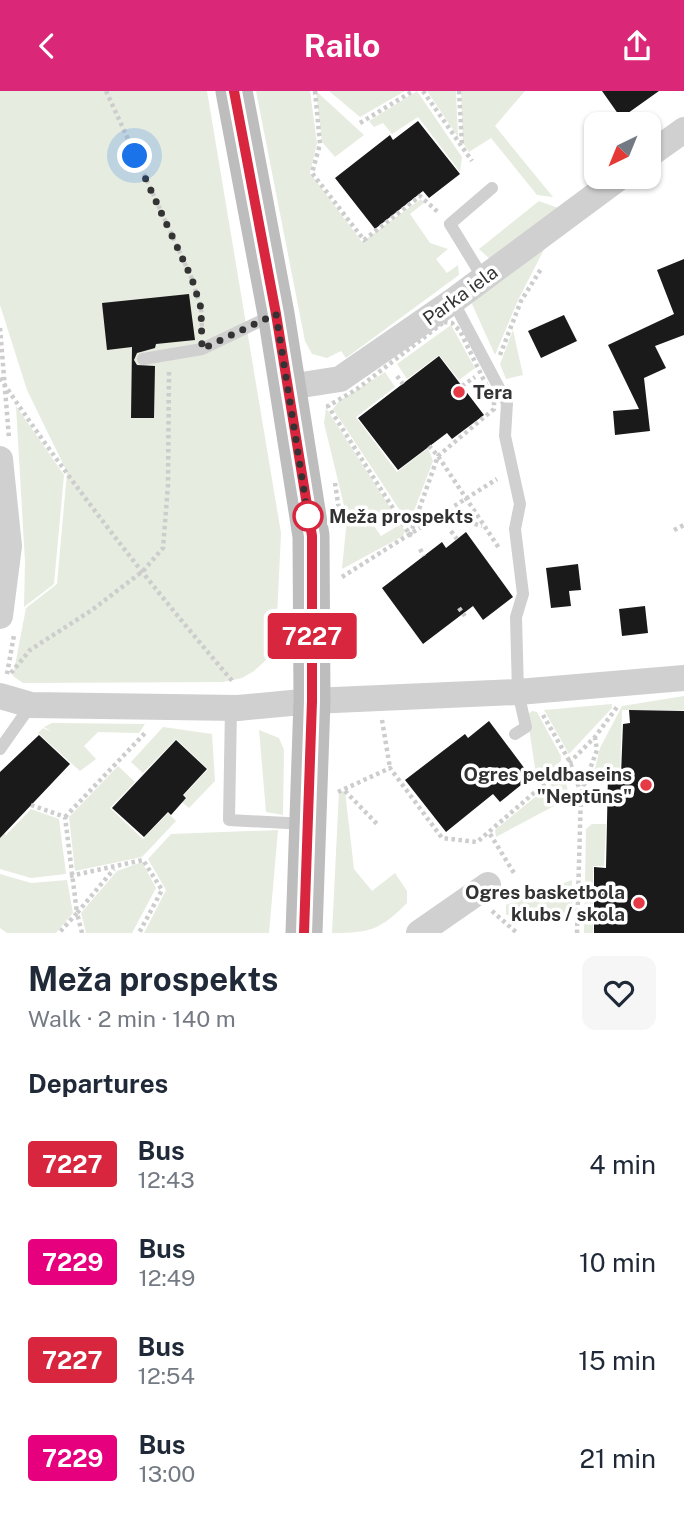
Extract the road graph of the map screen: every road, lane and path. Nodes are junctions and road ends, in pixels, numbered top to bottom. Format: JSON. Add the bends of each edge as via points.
{"nodes":[{"id":1,"x":106,"y":91,"type":"edge"},
{"id":2,"x":234,"y":91,"type":"edge"},
{"id":3,"x":315,"y":91,"type":"edge"},
{"id":4,"x":413,"y":91,"type":"edge"},
{"id":5,"x":423,"y":91,"type":"edge"},
{"id":6,"x":459,"y":91,"type":"edge"},
{"id":7,"x":360,"y":123,"type":"dead end"},
{"id":8,"x":684,"y":130,"type":"edge"},
{"id":9,"x":662,"y":146,"type":"edge"},
{"id":10,"x":462,"y":147,"type":"junction"},
{"id":11,"x":472,"y":161,"type":"dead end"},
{"id":12,"x":492,"y":188,"type":"dead end"},
{"id":13,"x":604,"y":189,"type":"edge"},
{"id":14,"x":450,"y":224,"type":"junction"},
{"id":15,"x":542,"y":267,"type":"dead end"},
{"id":16,"x":483,"y":278,"type":"junction"},
{"id":17,"x":453,"y":301,"type":"junction"},
{"id":18,"x":276,"y":314,"type":"junction"},
{"id":19,"x":202,"y":349,"type":"junction"},
{"id":20,"x":169,"y":355,"type":"junction"},
{"id":21,"x":143,"y":359,"type":"dead end"},
{"id":22,"x":489,"y":366,"type":"junction"},
{"id":23,"x":397,"y":376,"type":"dead end"},
{"id":24,"x":0,"y":378,"type":"edge"},
{"id":25,"x":403,"y":384,"type":"dead end"},
{"id":26,"x":289,"y":387,"type":"junction"},
{"id":27,"x":429,"y":446,"type":"dead end"},
{"id":28,"x":438,"y":456,"type":"junction"},
{"id":29,"x":0,"y":459,"type":"edge"},
{"id":30,"x":512,"y":468,"type":"junction"},
{"id":31,"x":467,"y":500,"type":"junction"},
{"id":32,"x":441,"y":514,"type":"junction"},
{"id":33,"x":684,"y":525,"type":"edge"},
{"id":34,"x":483,"y":526,"type":"junction"},
{"id":35,"x":674,"y":530,"type":"dead end"},
{"id":36,"x":451,"y":531,"type":"dead end"},
{"id":37,"x":410,"y":535,"type":"junction"},
{"id":38,"x":457,"y":539,"type":"dead end"},
{"id":39,"x":420,"y":549,"type":"dead end"},
{"id":40,"x":424,"y":556,"type":"dead end"},
{"id":41,"x":143,"y":571,"type":"junction"},
{"id":42,"x":335,"y":580,"type":"dead end"},
{"id":43,"x":521,"y":581,"type":"junction"},
{"id":44,"x":459,"y":608,"type":"dead end"},
{"id":45,"x":465,"y":616,"type":"dead end"},
{"id":46,"x":0,"y":617,"type":"edge"},
{"id":47,"x":0,"y":640,"type":"edge"},
{"id":48,"x":13,"y":646,"type":"dead end"},
{"id":49,"x":684,"y":678,"type":"edge"},
{"id":50,"x":3,"y":685,"type":"edge"},
{"id":51,"x":235,"y":698,"type":"junction"},
{"id":52,"x":625,"y":698,"type":"dead end"},
{"id":53,"x":527,"y":699,"type":"junction"},
{"id":54,"x":312,"y":701,"type":"junction"},
{"id":55,"x":31,"y":705,"type":"junction"},
{"id":56,"x":382,"y":717,"type":"dead end"},
{"id":57,"x":155,"y":722,"type":"dead end"},
{"id":58,"x":515,"y":734,"type":"dead end"},
{"id":59,"x":595,"y":737,"type":"junction"},
{"id":60,"x":0,"y":749,"type":"edge"},
{"id":61,"x":570,"y":762,"type":"junction"},
{"id":62,"x":390,"y":768,"type":"junction"},
{"id":63,"x":345,"y":792,"type":"junction"},
{"id":64,"x":336,"y":793,"type":"dead end"},
{"id":65,"x":581,"y":793,"type":"junction"},
{"id":66,"x":608,"y":795,"type":"dead end"},
{"id":67,"x":31,"y":805,"type":"dead end"},
{"id":68,"x":65,"y":817,"type":"junction"},
{"id":69,"x":308,"y":824,"type":"junction"},
{"id":70,"x":378,"y":825,"type":"dead end"},
{"id":71,"x":490,"y":834,"type":"junction"},
{"id":72,"x":114,"y":868,"type":"junction"},
{"id":73,"x":514,"y":873,"type":"dead end"},
{"id":74,"x":70,"y":876,"type":"junction"},
{"id":75,"x":488,"y":885,"type":"dead end"},
{"id":76,"x":77,"y":913,"type":"junction"},
{"id":77,"x":504,"y":919,"type":"dead end"},
{"id":78,"x":60,"y":933,"type":"edge"},
{"id":79,"x":82,"y":933,"type":"edge"},
{"id":80,"x":139,"y":933,"type":"edge"},
{"id":81,"x":304,"y":933,"type":"edge"},
{"id":82,"x":419,"y":933,"type":"edge"},
{"id":83,"x":517,"y":933,"type":"edge"},
{"id":84,"x":577,"y":933,"type":"edge"}],
"edges":[{"from":1,"to":19,"type":"path","via":[[192,279],[201,308]]},
{"from":2,"to":18,"type":"main road"},
{"from":3,"to":14,"type":"path","via":[[320,145],[312,173],[364,240],[421,196]]},
{"from":4,"to":7,"type":"path"},
{"from":5,"to":10,"type":"path"},
{"from":6,"to":10,"type":"path"},
{"from":8,"to":9,"type":"street"},
{"from":10,"to":11,"type":"path"},
{"from":12,"to":14,"type":"lane"},
{"from":13,"to":16,"type":"street","name":"Parka iela"},
{"from":14,"to":16,"type":"lane"},
{"from":15,"to":22,"type":"path","via":[[521,301],[498,361]]},
{"from":16,"to":17,"type":"street","name":"Parka iela"},
{"from":17,"to":22,"type":"lane"},
{"from":17,"to":26,"type":"street","name":"Parka iela","via":[[340,379]]},
{"from":18,"to":19,"type":"lane"},
{"from":18,"to":26,"type":"main road"},
{"from":19,"to":20,"type":"lane"},
{"from":20,"to":21,"type":"lane"},
{"from":20,"to":41,"type":"path","via":[[163,548]]},
{"from":22,"to":30,"type":"lane","via":[[507,403],[505,436]]},
{"from":23,"to":25,"type":"path"},
{"from":24,"to":41,"type":"path"},
{"from":26,"to":54,"type":"main road","via":[[312,536]]},
{"from":27,"to":28,"type":"path"},
{"from":28,"to":31,"type":"path"},
{"from":28,"to":37,"type":"path"},
{"from":28,"to":37,"type":"path","via":[[494,409],[460,331],[444,322],[328,406]]},
{"from":29,"to":46,"type":"street","via":[[9,546]]},
{"from":30,"to":31,"type":"path"},
{"from":30,"to":43,"type":"lane","via":[[520,504],[515,529]]},
{"from":31,"to":32,"type":"path"},
{"from":31,"to":34,"type":"path"},
{"from":32,"to":34,"type":"path"},
{"from":32,"to":37,"type":"path"},
{"from":33,"to":35,"type":"path"},
{"from":34,"to":43,"type":"path"},
{"from":36,"to":38,"type":"path"},
{"from":37,"to":42,"type":"path"},
{"from":39,"to":40,"type":"path"},
{"from":41,"to":50,"type":"path","via":[[30,650]]},
{"from":41,"to":51,"type":"path"},
{"from":43,"to":53,"type":"lane","via":[[523,594],[516,617]]},
{"from":44,"to":45,"type":"path"},
{"from":47,"to":48,"type":"path"},
{"from":49,"to":53,"type":"street"},
{"from":50,"to":55,"type":"street"},
{"from":51,"to":54,"type":"street"},
{"from":51,"to":55,"type":"street"},
{"from":51,"to":69,"type":"lane","via":[[229,820]]},
{"from":52,"to":59,"type":"path"},
{"from":53,"to":54,"type":"street"},
{"from":53,"to":58,"type":"lane","via":[[526,727]]},
{"from":53,"to":61,"type":"path"},
{"from":54,"to":69,"type":"main road"},
{"from":55,"to":60,"type":"lane"},
{"from":56,"to":62,"type":"path"},
{"from":57,"to":68,"type":"path"},
{"from":59,"to":61,"type":"path"},
{"from":59,"to":65,"type":"path","via":[[597,750]]},
{"from":61,"to":65,"type":"path"},
{"from":61,"to":71,"type":"path"},
{"from":62,"to":63,"type":"path"},
{"from":62,"to":71,"type":"path","via":[[442,838],[477,842]]},
{"from":63,"to":64,"type":"path"},
{"from":63,"to":70,"type":"path"},
{"from":65,"to":66,"type":"path"},
{"from":65,"to":84,"type":"path"},
{"from":67,"to":68,"type":"path"},
{"from":68,"to":74,"type":"path"},
{"from":69,"to":81,"type":"main road"},
{"from":71,"to":73,"type":"path"},
{"from":72,"to":74,"type":"path"},
{"from":72,"to":76,"type":"path"},
{"from":72,"to":80,"type":"path","via":[[144,860],[162,890]]},
{"from":74,"to":76,"type":"path"},
{"from":75,"to":82,"type":"street"},
{"from":76,"to":78,"type":"path"},
{"from":76,"to":79,"type":"path"},
{"from":77,"to":83,"type":"path"}]}
